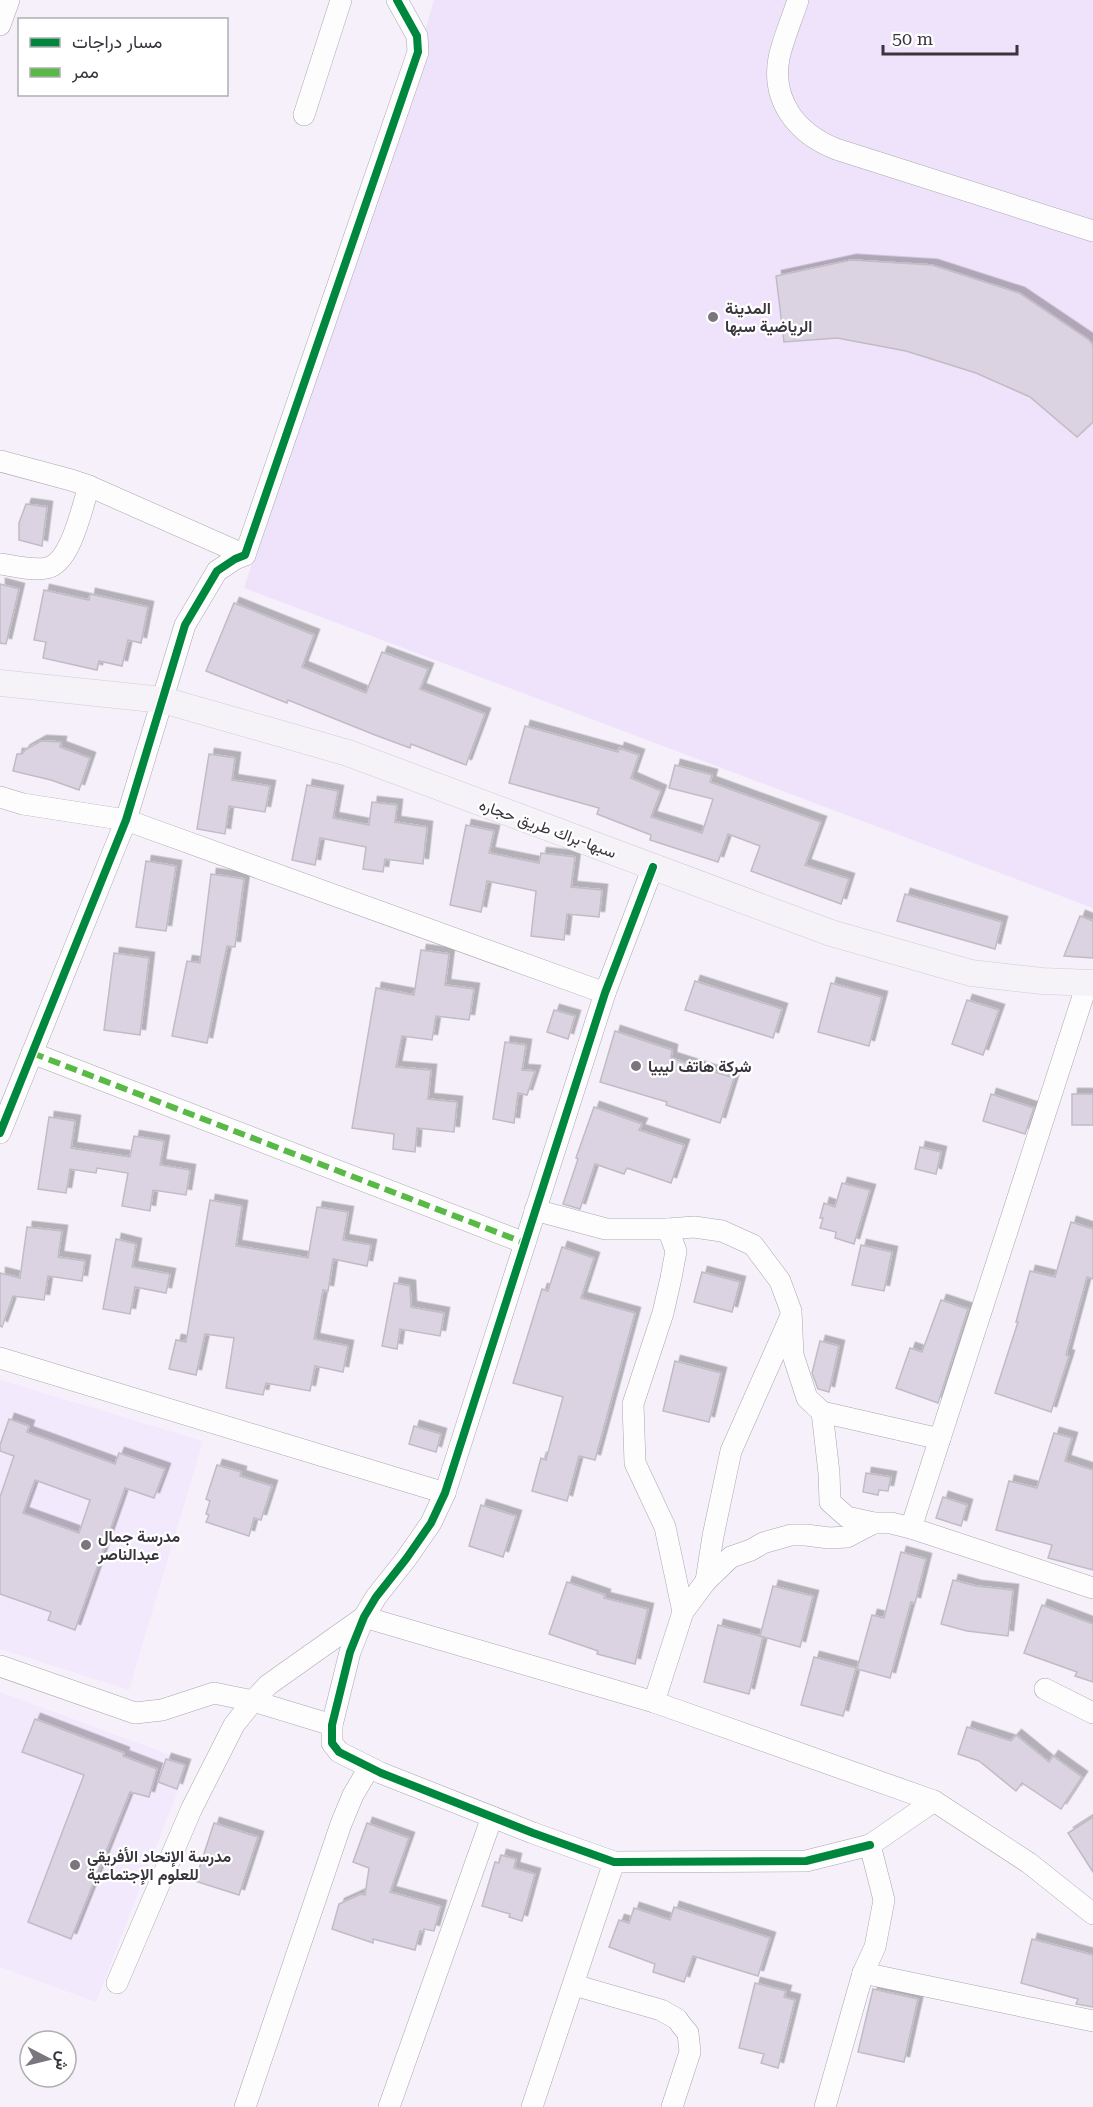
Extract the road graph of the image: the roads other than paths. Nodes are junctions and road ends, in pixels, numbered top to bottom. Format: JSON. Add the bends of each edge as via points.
{"nodes":[{"id":1,"x":9,"y":0,"type":"edge"},
{"id":2,"x":341,"y":0,"type":"edge"},
{"id":3,"x":397,"y":0,"type":"edge"},
{"id":4,"x":798,"y":0,"type":"edge"},
{"id":5,"x":0,"y":25,"type":"edge"},
{"id":6,"x":304,"y":115,"type":"dead end"},
{"id":7,"x":1093,"y":231,"type":"edge"},
{"id":8,"x":0,"y":461,"type":"edge"},
{"id":9,"x":89,"y":486,"type":"junction"},
{"id":10,"x":245,"y":555,"type":"junction"},
{"id":11,"x":0,"y":564,"type":"edge"},
{"id":12,"x":0,"y":683,"type":"edge"},
{"id":13,"x":163,"y":700,"type":"junction"},
{"id":14,"x":0,"y":797,"type":"edge"},
{"id":15,"x":126,"y":820,"type":"junction"},
{"id":16,"x":653,"y":867,"type":"junction"},
{"id":17,"x":1090,"y":983,"type":"edge"},
{"id":18,"x":605,"y":993,"type":"junction"},
{"id":19,"x":32,"y":1053,"type":"junction"},
{"id":20,"x":0,"y":1133,"type":"edge"},
{"id":21,"x":536,"y":1210,"type":"junction"},
{"id":22,"x":668,"y":1228,"type":"junction"},
{"id":23,"x":525,"y":1243,"type":"junction"},
{"id":24,"x":791,"y":1315,"type":"junction"},
{"id":25,"x":0,"y":1358,"type":"edge"},
{"id":26,"x":822,"y":1412,"type":"junction"},
{"id":27,"x":940,"y":1439,"type":"junction"},
{"id":28,"x":445,"y":1493,"type":"junction"},
{"id":29,"x":874,"y":1523,"type":"junction"},
{"id":30,"x":911,"y":1528,"type":"junction"},
{"id":31,"x":706,"y":1581,"type":"junction"},
{"id":32,"x":1093,"y":1588,"type":"edge"},
{"id":33,"x":683,"y":1612,"type":"junction"},
{"id":34,"x":364,"y":1617,"type":"junction"},
{"id":35,"x":0,"y":1666,"type":"edge"},
{"id":36,"x":1045,"y":1689,"type":"dead end"},
{"id":37,"x":253,"y":1701,"type":"junction"},
{"id":38,"x":654,"y":1702,"type":"junction"},
{"id":39,"x":1093,"y":1713,"type":"edge"},
{"id":40,"x":332,"y":1725,"type":"junction"},
{"id":41,"x":369,"y":1768,"type":"junction"},
{"id":42,"x":934,"y":1800,"type":"junction"},
{"id":43,"x":492,"y":1817,"type":"junction"},
{"id":44,"x":870,"y":1845,"type":"junction"},
{"id":45,"x":614,"y":1863,"type":"junction"},
{"id":46,"x":1093,"y":1914,"type":"edge"},
{"id":47,"x":863,"y":1973,"type":"junction"},
{"id":48,"x":117,"y":1983,"type":"dead end"},
{"id":49,"x":574,"y":1985,"type":"junction"},
{"id":50,"x":1093,"y":2021,"type":"edge"},
{"id":51,"x":245,"y":2107,"type":"edge"},
{"id":52,"x":389,"y":2107,"type":"edge"},
{"id":53,"x":532,"y":2107,"type":"edge"},
{"id":54,"x":672,"y":2107,"type":"edge"},
{"id":55,"x":825,"y":2107,"type":"edge"}],
"edges":[{"from":1,"to":5,"type":"street"},
{"from":2,"to":6,"type":"street"},
{"from":3,"to":10,"type":"street","via":[[417,36],[418,52]]},
{"from":4,"to":7,"type":"street","via":[[779,58],[778,78],[781,97],[802,130],[836,149]]},
{"from":8,"to":9,"type":"street"},
{"from":9,"to":10,"type":"street"},
{"from":9,"to":11,"type":"street","via":[[69,547],[57,564],[47,568]]},
{"from":10,"to":13,"type":"street","via":[[217,571],[195,605],[185,624]]},
{"from":12,"to":13,"type":"main road","name":"سبها-براك طريق حجاره"},
{"from":13,"to":15,"type":"street"},
{"from":13,"to":16,"type":"main road","name":"سبها-براك طريق حجاره","via":[[348,753]]},
{"from":14,"to":15,"type":"street"},
{"from":15,"to":18,"type":"street"},
{"from":15,"to":19,"type":"street"},
{"from":16,"to":17,"type":"main road","name":"سبها-براك طريق حجاره","via":[[831,933],[971,973]]},
{"from":16,"to":18,"type":"street"},
{"from":17,"to":27,"type":"street"},
{"from":18,"to":21,"type":"street"},
{"from":19,"to":20,"type":"street"},
{"from":19,"to":23,"type":"street"},
{"from":21,"to":22,"type":"street","via":[[606,1229]]},
{"from":21,"to":23,"type":"street"},
{"from":22,"to":24,"type":"street","via":[[722,1231],[753,1245],[780,1281]]},
{"from":22,"to":33,"type":"street","via":[[676,1251],[663,1313],[633,1404],[633,1436],[635,1463],[665,1527]]},
{"from":23,"to":28,"type":"street"},
{"from":24,"to":26,"type":"street","via":[[793,1355],[807,1398]]},
{"from":24,"to":31,"type":"street","via":[[731,1451]]},
{"from":25,"to":28,"type":"street"},
{"from":26,"to":27,"type":"street"},
{"from":26,"to":29,"type":"street","via":[[830,1502],[847,1517]]},
{"from":27,"to":30,"type":"street"},
{"from":28,"to":34,"type":"street","via":[[431,1523]]},
{"from":29,"to":30,"type":"street"},
{"from":29,"to":31,"type":"street","via":[[847,1537],[791,1535],[775,1539],[731,1557]]},
{"from":30,"to":32,"type":"street"},
{"from":31,"to":33,"type":"street"},
{"from":33,"to":38,"type":"street"},
{"from":34,"to":37,"type":"street","via":[[268,1685]]},
{"from":34,"to":38,"type":"street"},
{"from":34,"to":40,"type":"street","via":[[350,1652]]},
{"from":35,"to":37,"type":"street","via":[[135,1713],[162,1710],[214,1693]]},
{"from":36,"to":39,"type":"street"},
{"from":37,"to":40,"type":"street"},
{"from":37,"to":48,"type":"street","via":[[234,1725],[191,1810]]},
{"from":38,"to":42,"type":"street"},
{"from":40,"to":41,"type":"street","via":[[335,1748]]},
{"from":41,"to":43,"type":"street"},
{"from":41,"to":51,"type":"street","via":[[341,1824]]},
{"from":42,"to":44,"type":"street"},
{"from":42,"to":46,"type":"street","via":[[1029,1863]]},
{"from":43,"to":45,"type":"street"},
{"from":43,"to":52,"type":"street"},
{"from":44,"to":45,"type":"street","via":[[806,1861]]},
{"from":44,"to":47,"type":"street","via":[[884,1900],[874,1947]]},
{"from":45,"to":49,"type":"street"},
{"from":47,"to":50,"type":"street"},
{"from":47,"to":55,"type":"street"},
{"from":49,"to":53,"type":"street"},
{"from":49,"to":54,"type":"street","via":[[661,2010],[677,2019],[688,2033],[690,2052]]}]}
